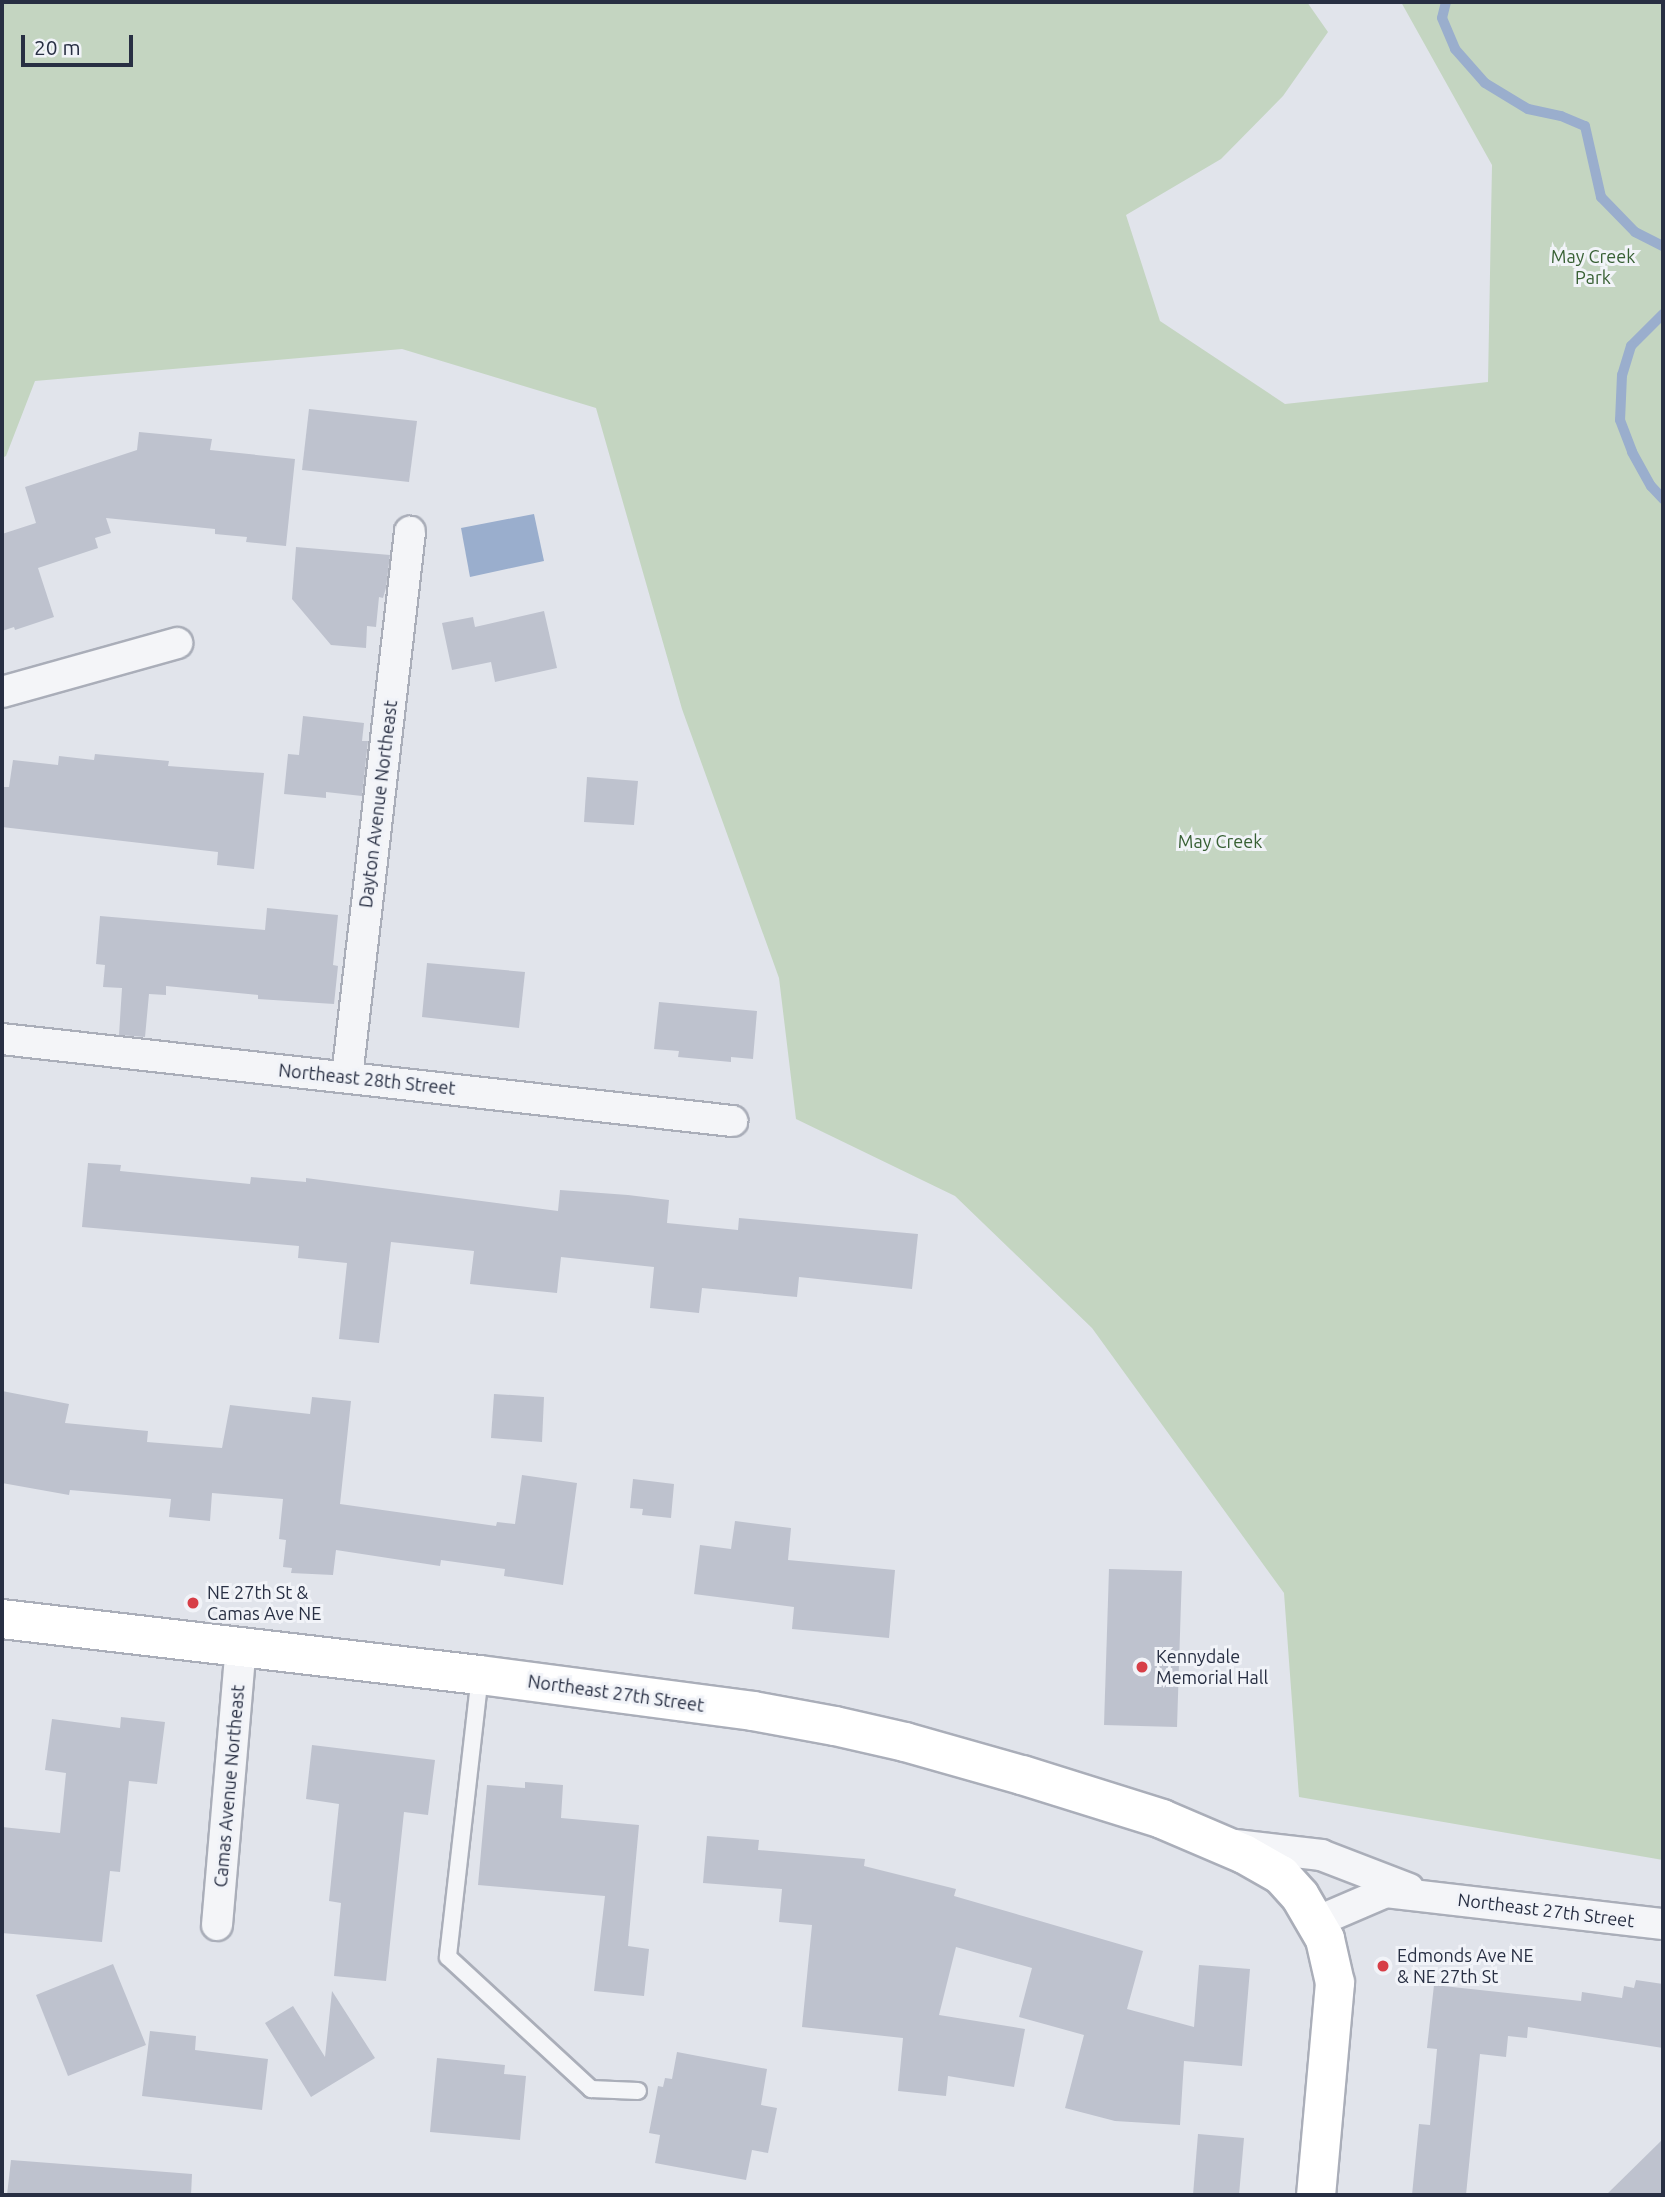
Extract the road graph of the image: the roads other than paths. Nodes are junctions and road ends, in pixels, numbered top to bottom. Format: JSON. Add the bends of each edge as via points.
{"nodes":[{"id":1,"x":410,"y":532,"type":"dead end"},
{"id":2,"x":177,"y":643,"type":"dead end"},
{"id":3,"x":2,"y":692,"type":"edge"},
{"id":4,"x":2,"y":1039,"type":"edge"},
{"id":5,"x":347,"y":1077,"type":"junction"},
{"id":6,"x":732,"y":1121,"type":"dead end"},
{"id":7,"x":2,"y":1619,"type":"edge"},
{"id":8,"x":241,"y":1647,"type":"junction"},
{"id":9,"x":480,"y":1675,"type":"junction"},
{"id":10,"x":1214,"y":1842,"type":"junction"},
{"id":11,"x":1429,"y":1896,"type":"junction"},
{"id":12,"x":1316,"y":1922,"type":"junction"},
{"id":13,"x":1663,"y":1924,"type":"edge"},
{"id":14,"x":217,"y":1925,"type":"dead end"},
{"id":15,"x":638,"y":2091,"type":"dead end"},
{"id":16,"x":1317,"y":2195,"type":"edge"}],
"edges":[{"from":1,"to":5,"type":"street","name":"Dayton Avenue Northeast"},
{"from":2,"to":3,"type":"street"},
{"from":4,"to":5,"type":"street","name":"Northeast 28th Street"},
{"from":5,"to":6,"type":"street","name":"Northeast 28th Street"},
{"from":7,"to":8,"type":"street","name":"Northeast 27th Street"},
{"from":8,"to":9,"type":"street","name":"Northeast 27th Street"},
{"from":8,"to":14,"type":"street","name":"Camas Avenue Northeast"},
{"from":9,"to":10,"type":"street","name":"Northeast 27th Street","via":[[753,1711],[905,1742],[1162,1819]]},
{"from":9,"to":15,"type":"lane","via":[[448,1957],[591,2089]]},
{"from":10,"to":11,"type":"street","name":"Northeast 27th Street","via":[[1321,1855]]},
{"from":10,"to":12,"type":"street","name":"Northeast 27th Street","via":[[1280,1875]]},
{"from":11,"to":12,"type":"street","name":"Northeast 27th Street","via":[[1387,1892]]},
{"from":11,"to":13,"type":"street","name":"Northeast 27th Street"},
{"from":12,"to":16,"type":"street","via":[[1325,1939],[1335,1983]]}]}
